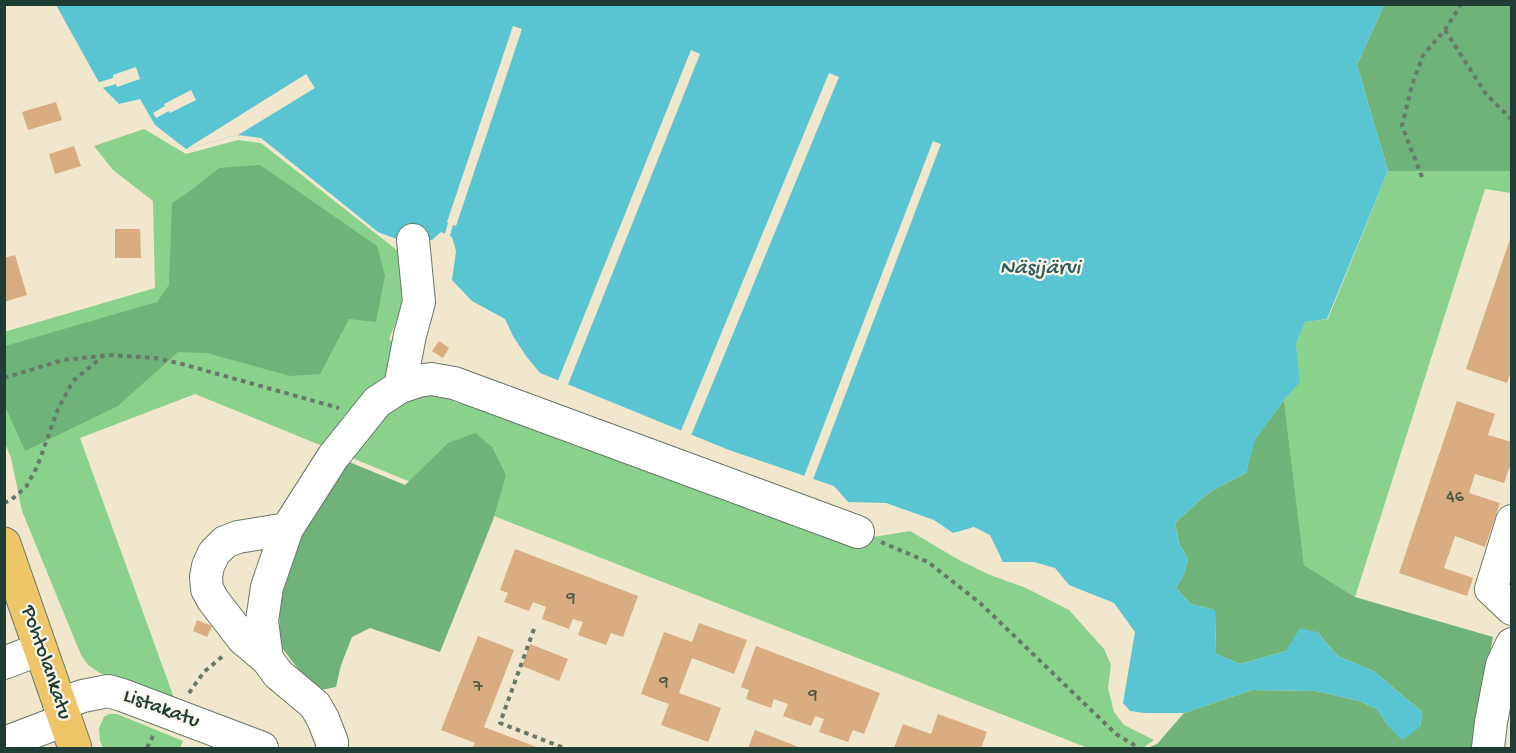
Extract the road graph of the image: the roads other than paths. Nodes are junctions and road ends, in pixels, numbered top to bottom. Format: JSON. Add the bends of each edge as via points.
{"nodes":[{"id":1,"x":413,"y":240,"type":"dead end"},
{"id":2,"x":400,"y":387,"type":"junction"},
{"id":3,"x":1512,"y":521,"type":"edge"},
{"id":4,"x":286,"y":529,"type":"junction"},
{"id":5,"x":858,"y":532,"type":"road end"},
{"id":6,"x":4,"y":544,"type":"edge"},
{"id":7,"x":1512,"y":609,"type":"edge"},
{"id":8,"x":1512,"y":645,"type":"edge"},
{"id":9,"x":40,"y":649,"type":"junction"},
{"id":10,"x":267,"y":658,"type":"junction"},
{"id":11,"x":4,"y":663,"type":"edge"},
{"id":12,"x":67,"y":724,"type":"edge"},
{"id":13,"x":4,"y":743,"type":"edge"},
{"id":14,"x":262,"y":748,"type":"edge"},
{"id":15,"x":332,"y":748,"type":"edge"},
{"id":16,"x":1488,"y":748,"type":"edge"}],
"edges":[{"from":1,"to":2,"type":"street","via":[[419,302]]},
{"from":2,"to":4,"type":"street","via":[[365,415]]},
{"from":2,"to":5,"type":"street","via":[[431,379],[454,383]]},
{"from":3,"to":7,"type":"street","via":[[1491,589]]},
{"from":4,"to":10,"type":"street","via":[[267,587],[261,621]]},
{"from":4,"to":10,"type":"street","via":[[225,542],[214,553],[206,577],[213,600],[243,639]]},
{"from":6,"to":9,"type":"main road","name":"Pohtolankatu"},
{"from":8,"to":16,"type":"street","via":[[1502,665]]},
{"from":9,"to":11,"type":"street"},
{"from":9,"to":12,"type":"main road","name":"Pohtolankatu"},
{"from":10,"to":15,"type":"street","via":[[278,674],[315,705]]},
{"from":12,"to":13,"type":"street","name":"Listakatu"},
{"from":12,"to":14,"type":"street","name":"Listakatu","via":[[83,696],[108,691]]}]}
